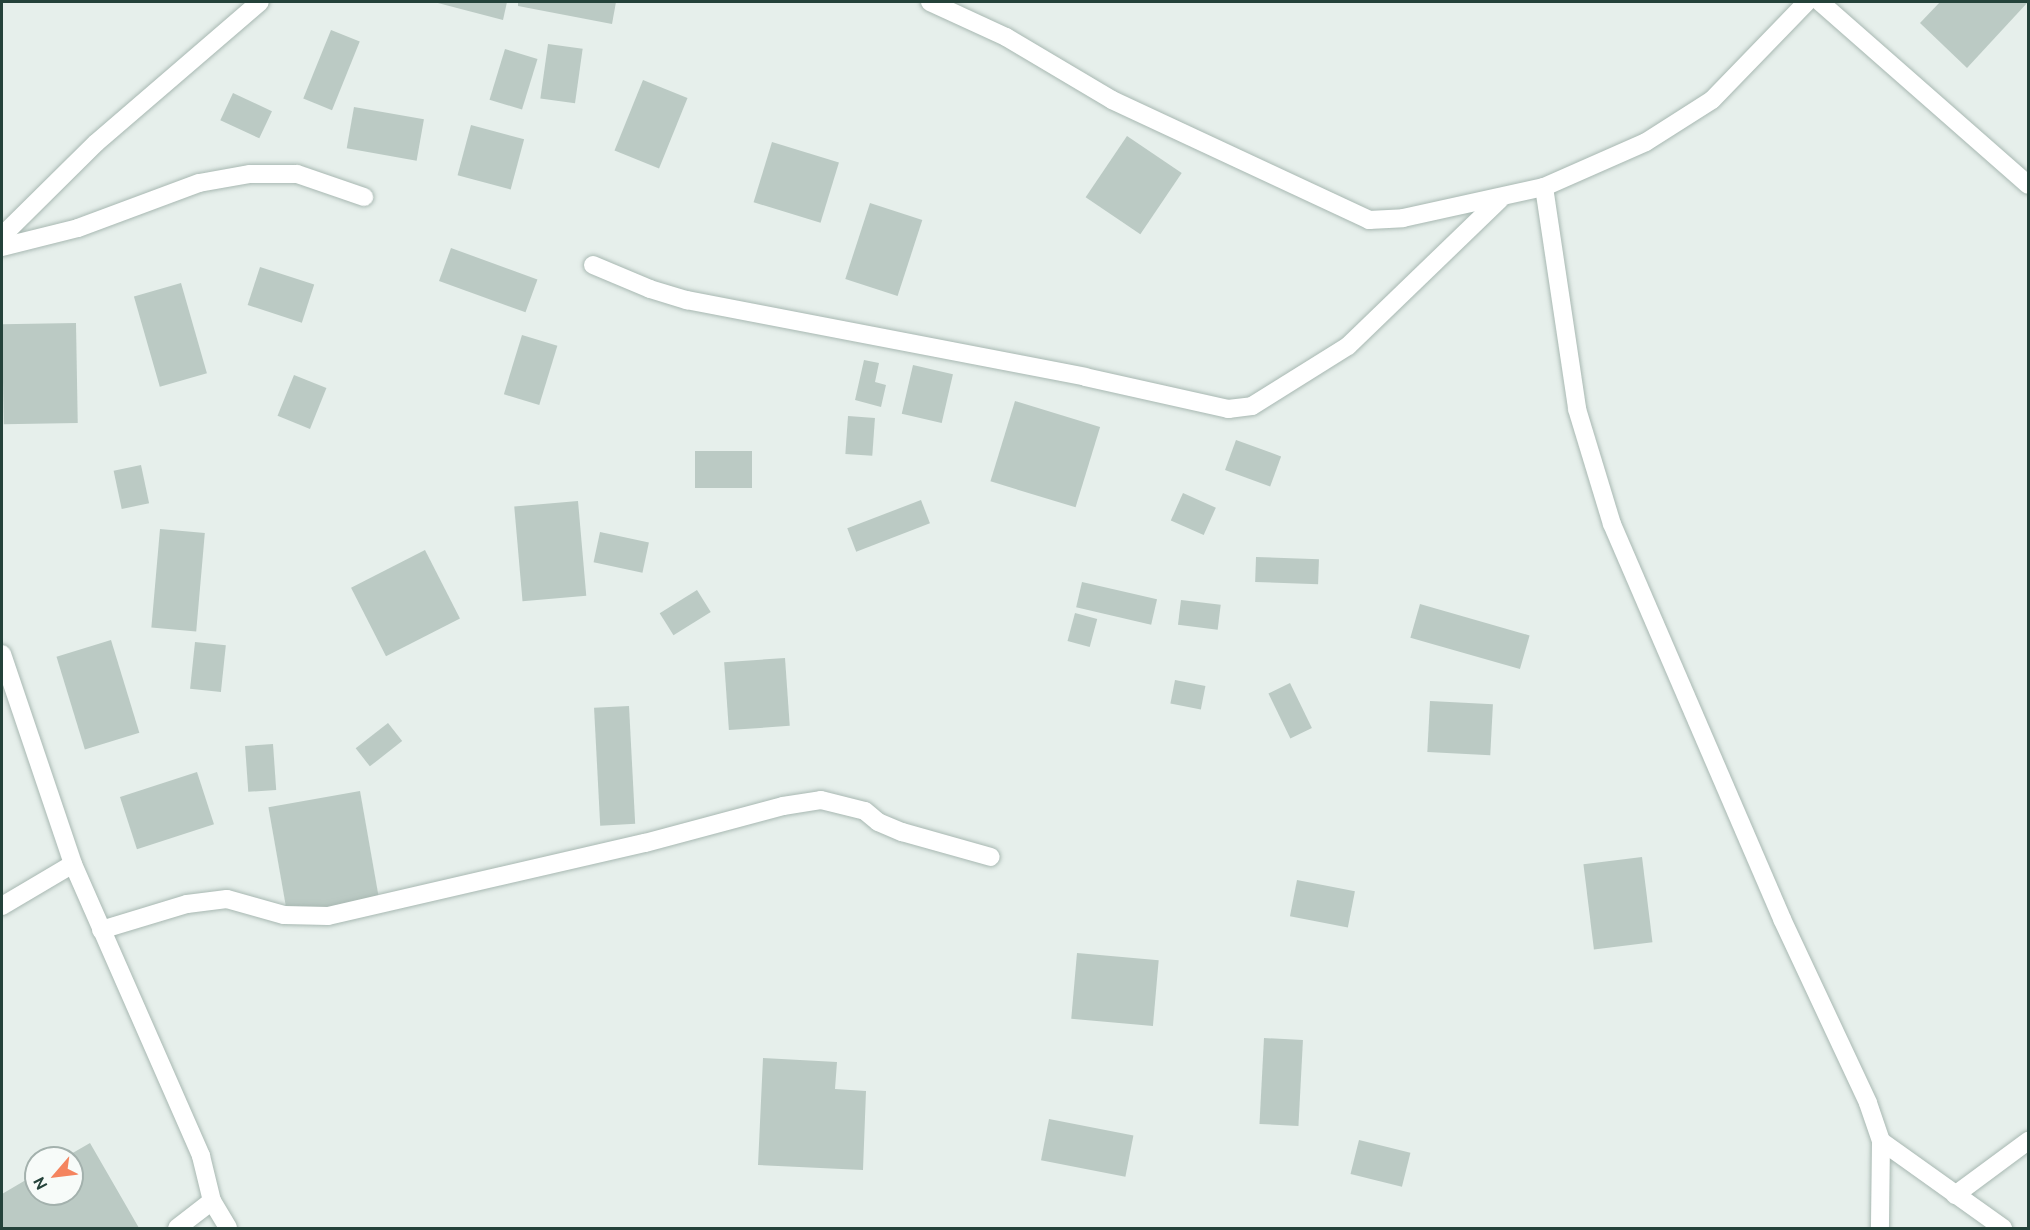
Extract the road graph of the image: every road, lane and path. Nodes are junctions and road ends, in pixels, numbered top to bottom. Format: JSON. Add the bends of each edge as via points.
{"nodes":[{"id":1,"x":260,"y":2,"type":"edge"},
{"id":2,"x":930,"y":2,"type":"edge"},
{"id":3,"x":1807,"y":2,"type":"edge"},
{"id":4,"x":1820,"y":2,"type":"edge"},
{"id":5,"x":2028,"y":185,"type":"edge"},
{"id":6,"x":1544,"y":187,"type":"junction"},
{"id":7,"x":364,"y":197,"type":"dead end"},
{"id":8,"x":1500,"y":199,"type":"junction"},
{"id":9,"x":2,"y":236,"type":"edge"},
{"id":10,"x":2,"y":247,"type":"edge"},
{"id":11,"x":593,"y":265,"type":"dead end"},
{"id":12,"x":2,"y":654,"type":"edge"},
{"id":13,"x":991,"y":857,"type":"dead end"},
{"id":14,"x":73,"y":864,"type":"junction"},
{"id":15,"x":2,"y":906,"type":"edge"},
{"id":16,"x":101,"y":930,"type":"junction"},
{"id":17,"x":1881,"y":1141,"type":"junction"},
{"id":18,"x":2028,"y":1141,"type":"edge"},
{"id":19,"x":1956,"y":1195,"type":"junction"},
{"id":20,"x":212,"y":1201,"type":"junction"},
{"id":21,"x":177,"y":1228,"type":"edge"},
{"id":22,"x":228,"y":1228,"type":"edge"},
{"id":23,"x":1880,"y":1228,"type":"edge"},
{"id":24,"x":2003,"y":1228,"type":"edge"}],
"edges":[{"from":1,"to":9,"type":"street","via":[[96,143]]},
{"from":2,"to":8,"type":"street","via":[[1006,37],[1112,100],[1369,220],[1403,218]]},
{"from":3,"to":6,"type":"street","via":[[1712,100],[1646,142]]},
{"from":4,"to":5,"type":"street"},
{"from":6,"to":8,"type":"street"},
{"from":6,"to":17,"type":"street","via":[[1577,409],[1611,524]]},
{"from":7,"to":10,"type":"street","via":[[297,174],[250,174],[199,183],[78,228]]},
{"from":8,"to":11,"type":"street","via":[[1348,346],[1273,395],[1252,406],[1228,409],[1085,377],[687,300],[650,290]]},
{"from":12,"to":14,"type":"street"},
{"from":13,"to":16,"type":"street","via":[[902,832],[878,822],[865,811],[820,800],[328,916],[284,915],[227,899],[187,904]]},
{"from":14,"to":15,"type":"street"},
{"from":14,"to":16,"type":"street"},
{"from":16,"to":20,"type":"street","via":[[201,1156]]},
{"from":17,"to":19,"type":"street"},
{"from":17,"to":23,"type":"street"},
{"from":18,"to":19,"type":"street"},
{"from":19,"to":24,"type":"street"},
{"from":20,"to":21,"type":"street"},
{"from":20,"to":22,"type":"street"}]}
